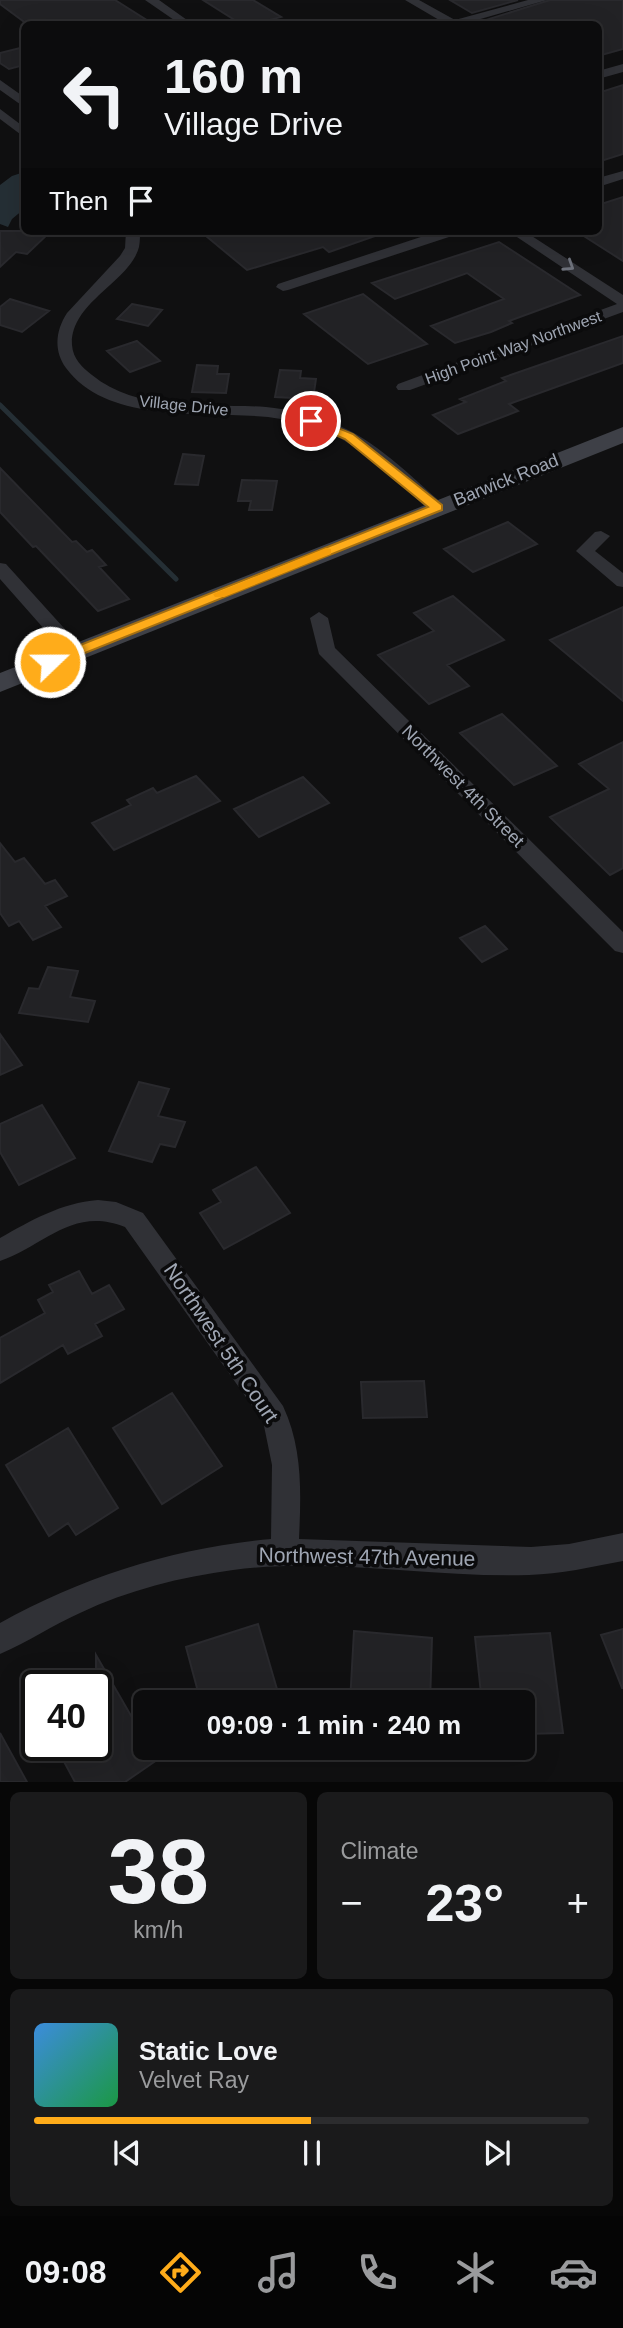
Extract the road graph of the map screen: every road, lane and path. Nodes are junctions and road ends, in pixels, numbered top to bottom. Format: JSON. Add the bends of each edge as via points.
{"nodes":[{"id":1,"x":151,"y":0,"type":"edge"},
{"id":2,"x":411,"y":0,"type":"edge"},
{"id":3,"x":541,"y":0,"type":"edge"},
{"id":4,"x":181,"y":20,"type":"dead end"},
{"id":5,"x":448,"y":21,"type":"edge"},
{"id":6,"x":464,"y":21,"type":"edge"},
{"id":7,"x":623,"y":68,"type":"edge"},
{"id":8,"x":602,"y":74,"type":"edge"},
{"id":9,"x":0,"y":84,"type":"edge"},
{"id":10,"x":21,"y":101,"type":"edge"},
{"id":11,"x":0,"y":113,"type":"edge"},
{"id":12,"x":21,"y":130,"type":"edge"},
{"id":13,"x":623,"y":175,"type":"edge"},
{"id":14,"x":602,"y":182,"type":"edge"},
{"id":15,"x":133,"y":235,"type":"edge"},
{"id":16,"x":441,"y":235,"type":"edge"},
{"id":17,"x":521,"y":235,"type":"edge"},
{"id":18,"x":545,"y":235,"type":"edge"},
{"id":19,"x":623,"y":286,"type":"edge"},
{"id":20,"x":283,"y":287,"type":"dead end"},
{"id":21,"x":623,"y":304,"type":"edge"},
{"id":22,"x":404,"y":387,"type":"dead end"},
{"id":23,"x":623,"y":434,"type":"edge"},
{"id":24,"x":438,"y":508,"type":"junction"},
{"id":25,"x":601,"y":536,"type":"dead end"},
{"id":26,"x":0,"y":568,"type":"edge"},
{"id":27,"x":623,"y":582,"type":"edge"},
{"id":28,"x":319,"y":618,"type":"dead end"},
{"id":29,"x":75,"y":652,"type":"junction"},
{"id":30,"x":0,"y":683,"type":"edge"},
{"id":31,"x":623,"y":945,"type":"edge"},
{"id":32,"x":0,"y":1250,"type":"edge"},
{"id":33,"x":623,"y":1547,"type":"edge"},
{"id":34,"x":284,"y":1552,"type":"junction"},
{"id":35,"x":0,"y":1639,"type":"edge"}],
"edges":[{"from":1,"to":4,"type":"street"},
{"from":2,"to":5,"type":"street"},
{"from":3,"to":6,"type":"street"},
{"from":7,"to":8,"type":"street"},
{"from":9,"to":10,"type":"street"},
{"from":11,"to":12,"type":"street"},
{"from":13,"to":14,"type":"street"},
{"from":15,"to":24,"type":"street","name":"Village Drive","via":[[126,258],[66,328],[67,357],[82,376],[112,394],[153,405],[266,412],[331,428],[364,447]]},
{"from":16,"to":20,"type":"street"},
{"from":17,"to":21,"type":"street","one_way":true},
{"from":18,"to":19,"type":"street"},
{"from":21,"to":22,"type":"street","name":"High Point Way Northwest"},
{"from":23,"to":24,"type":"street","name":"Barwick Road"},
{"from":24,"to":29,"type":"street","name":"Barwick Road"},
{"from":25,"to":27,"type":"street","via":[[585,551]]},
{"from":26,"to":29,"type":"street"},
{"from":28,"to":31,"type":"street","name":"Northwest 4th Street","via":[[326,650]]},
{"from":29,"to":30,"type":"street","name":"Barwick Road"},
{"from":32,"to":34,"type":"street","name":"Northwest 5th Court","via":[[81,1210],[100,1208],[135,1220],[274,1415],[288,1469]]},
{"from":33,"to":34,"type":"street","name":"Northwest 47th Avenue","via":[[560,1559],[506,1561]]},
{"from":34,"to":35,"type":"street","name":"Northwest 47th Avenue","via":[[171,1566],[131,1578],[39,1615]]}]}
